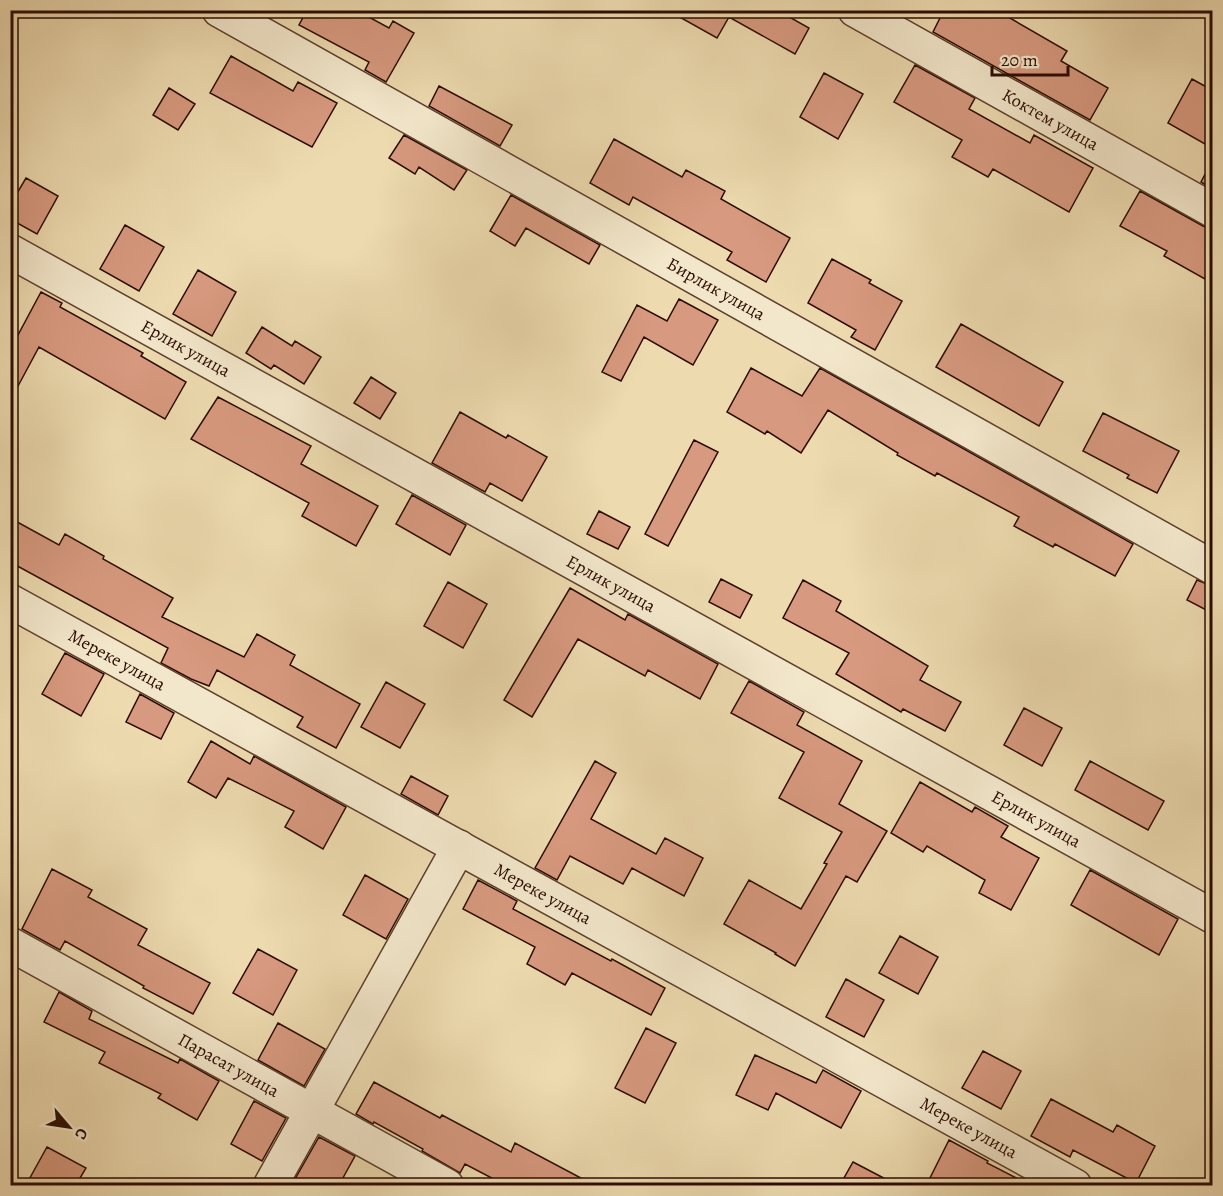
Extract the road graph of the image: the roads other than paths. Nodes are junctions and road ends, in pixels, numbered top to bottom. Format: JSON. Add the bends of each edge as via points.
{"nodes":[{"id":1,"x":219,"y":10,"type":"edge"},
{"id":2,"x":855,"y":10,"type":"edge"},
{"id":3,"x":1212,"y":210,"type":"edge"},
{"id":4,"x":10,"y":251,"type":"edge"},
{"id":5,"x":1212,"y":567,"type":"edge"},
{"id":6,"x":10,"y":601,"type":"edge"},
{"id":7,"x":459,"y":847,"type":"junction"},
{"id":8,"x":1212,"y":915,"type":"edge"},
{"id":9,"x":10,"y":944,"type":"edge"},
{"id":10,"x":312,"y":1111,"type":"junction"},
{"id":11,"x":270,"y":1185,"type":"edge"},
{"id":12,"x":447,"y":1185,"type":"edge"},
{"id":13,"x":1076,"y":1185,"type":"edge"}],
"edges":[{"from":1,"to":5,"type":"street","name":"Бирлик улица"},
{"from":2,"to":3,"type":"street","name":"Коктем улица"},
{"from":4,"to":8,"type":"street","name":"Ерлик улица"},
{"from":6,"to":7,"type":"street","name":"Мереке улица"},
{"from":7,"to":10,"type":"street"},
{"from":7,"to":13,"type":"street","name":"Мереке улица"},
{"from":9,"to":10,"type":"street","name":"Парасат улица"},
{"from":10,"to":11,"type":"street"},
{"from":10,"to":12,"type":"street","name":"Парасат улица"}]}
